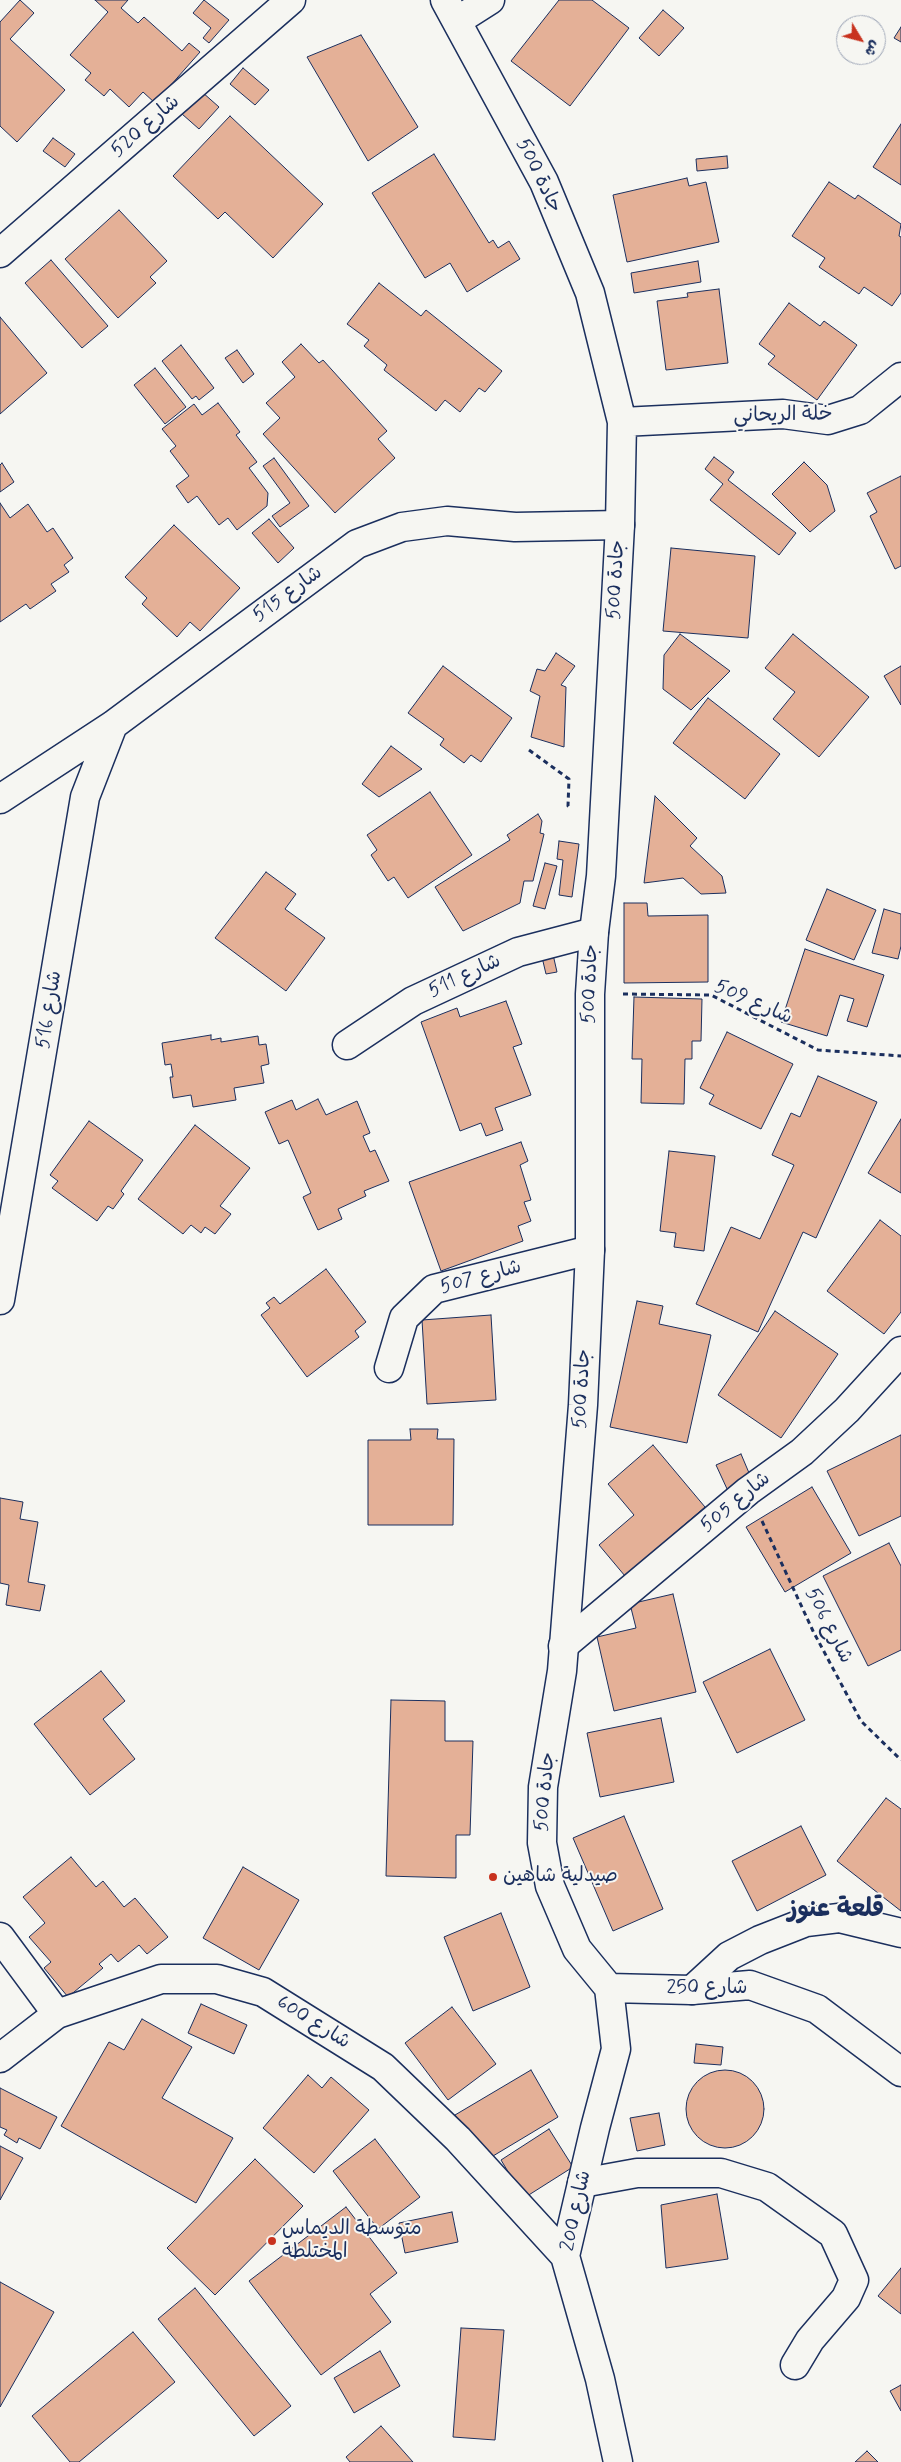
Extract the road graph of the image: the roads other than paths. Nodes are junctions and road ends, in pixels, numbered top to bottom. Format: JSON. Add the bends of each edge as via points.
{"nodes":[{"id":1,"x":291,"y":0,"type":"edge"},
{"id":2,"x":490,"y":0,"type":"edge"},
{"id":3,"x":451,"y":10,"type":"edge"},
{"id":4,"x":0,"y":253,"type":"edge"},
{"id":5,"x":901,"y":377,"type":"edge"},
{"id":6,"x":622,"y":422,"type":"junction"},
{"id":7,"x":620,"y":525,"type":"junction"},
{"id":8,"x":113,"y":725,"type":"junction"},
{"id":9,"x":0,"y":799,"type":"edge"},
{"id":10,"x":594,"y":932,"type":"junction"},
{"id":11,"x":347,"y":1045,"type":"dead end"},
{"id":12,"x":590,"y":1250,"type":"junction"},
{"id":13,"x":0,"y":1300,"type":"edge"},
{"id":14,"x":901,"y":1351,"type":"edge"},
{"id":15,"x":389,"y":1368,"type":"dead end"},
{"id":16,"x":563,"y":1646,"type":"junction"},
{"id":17,"x":901,"y":1933,"type":"edge"},
{"id":18,"x":0,"y":1938,"type":"edge"},
{"id":19,"x":609,"y":1988,"type":"junction"},
{"id":20,"x":692,"y":1990,"type":"junction"},
{"id":21,"x":57,"y":2014,"type":"junction"},
{"id":22,"x":0,"y":2058,"type":"edge"},
{"id":23,"x":901,"y":2072,"type":"edge"},
{"id":24,"x":582,"y":2183,"type":"junction"},
{"id":25,"x":565,"y":2256,"type":"junction"},
{"id":26,"x":795,"y":2365,"type":"dead end"},
{"id":27,"x":618,"y":2462,"type":"edge"}],
"edges":[{"from":1,"to":4,"type":"main road","name":"شارع 520"},
{"from":2,"to":3,"type":"main road"},
{"from":3,"to":6,"type":"main road","name":"جادة 500","via":[[544,182],[590,293]]},
{"from":5,"to":6,"type":"main road","name":"خلة الريحاني","via":[[860,410],[828,420],[783,414]]},
{"from":6,"to":7,"type":"main road","name":"جادة 500"},
{"from":7,"to":8,"type":"main road","name":"شارع 515","via":[[515,527],[447,520],[402,527],[357,544]]},
{"from":7,"to":10,"type":"main road","name":"جادة 500","via":[[601,876]]},
{"from":8,"to":9,"type":"main road","name":"شارع 515"},
{"from":8,"to":13,"type":"main road","name":"شارع 516","via":[[85,797]]},
{"from":10,"to":11,"type":"main road","name":"شارع 511","via":[[518,952],[413,1001]]},
{"from":10,"to":12,"type":"main road","name":"جادة 500","via":[[590,994]]},
{"from":12,"to":15,"type":"main road","name":"شارع 507","via":[[434,1288],[404,1318]]},
{"from":12,"to":16,"type":"main road","name":"جادة 500","via":[[583,1405]]},
{"from":14,"to":16,"type":"main road","name":"شارع 505","via":[[847,1410],[802,1452],[748,1491]]},
{"from":16,"to":19,"type":"main road","name":"جادة 500","via":[[562,1671],[543,1787],[542,1844],[550,1886],[577,1949]]},
{"from":17,"to":20,"type":"main road","via":[[839,1918],[806,1922],[729,1956]]},
{"from":18,"to":21,"type":"main road"},
{"from":19,"to":20,"type":"main road","name":"شارع 250"},
{"from":19,"to":24,"type":"main road","name":"شارع 200","via":[[616,2049]]},
{"from":20,"to":23,"type":"main road","name":"شارع 250","via":[[750,1985],[817,2009]]},
{"from":21,"to":22,"type":"main road","name":"شارع 600"},
{"from":21,"to":25,"type":"main road","name":"شارع 600","via":[[161,1979],[217,1979],[263,1992],[383,2067],[458,2139]]},
{"from":24,"to":25,"type":"main road","name":"شارع 200"},
{"from":24,"to":26,"type":"main road","via":[[637,2173],[721,2172],[767,2187],[833,2234],[854,2280],[846,2298],[810,2340]]},
{"from":25,"to":27,"type":"main road","name":"شارع 200","via":[[600,2379]]}]}
